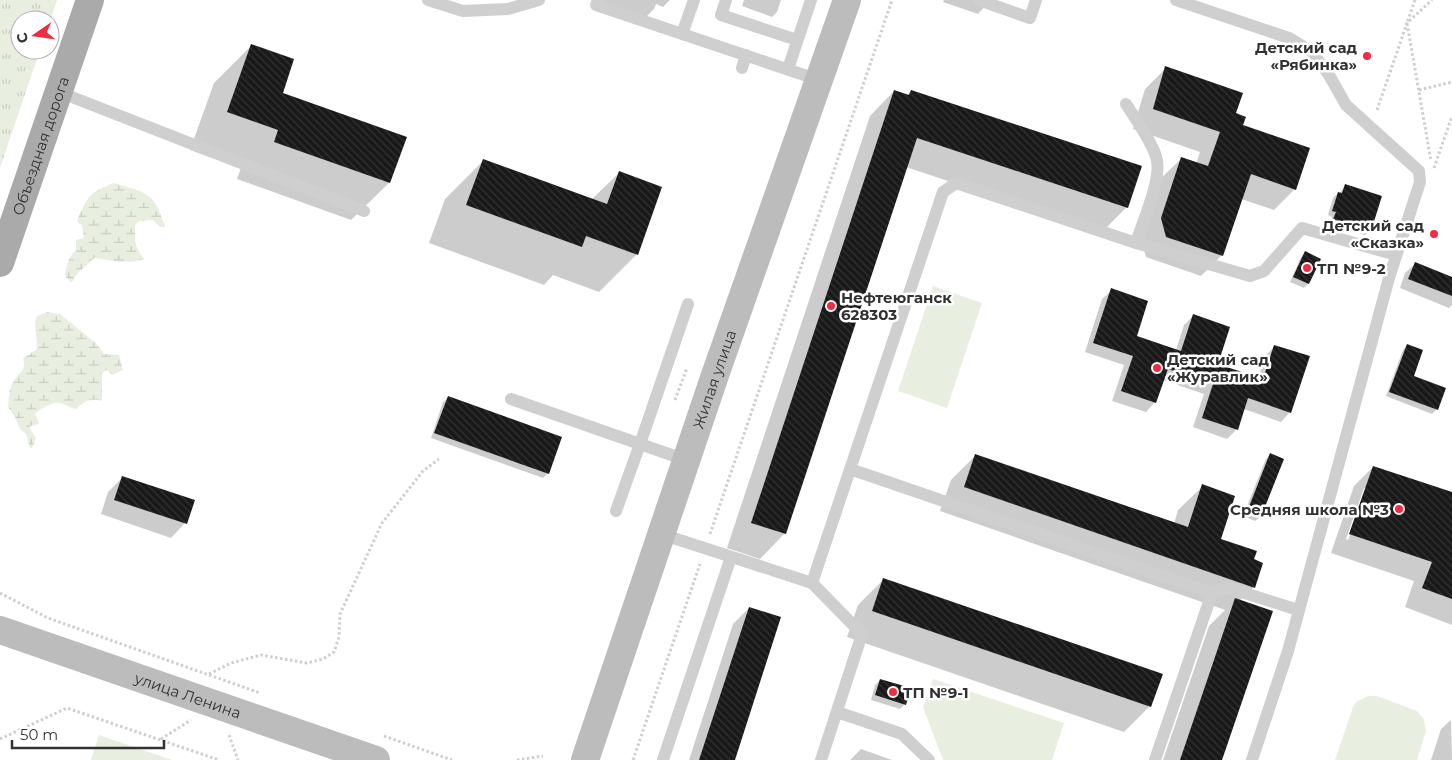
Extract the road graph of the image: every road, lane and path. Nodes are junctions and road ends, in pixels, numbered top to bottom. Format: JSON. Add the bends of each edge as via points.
{"nodes":[{"id":1,"x":90,"y":0,"type":"edge"},
{"id":2,"x":428,"y":0,"type":"edge"},
{"id":3,"x":539,"y":0,"type":"edge"},
{"id":4,"x":598,"y":0,"type":"edge"},
{"id":5,"x":694,"y":0,"type":"edge"},
{"id":6,"x":726,"y":0,"type":"edge"},
{"id":7,"x":811,"y":0,"type":"edge"},
{"id":8,"x":847,"y":0,"type":"edge"},
{"id":9,"x":892,"y":0,"type":"edge"},
{"id":10,"x":979,"y":0,"type":"edge"},
{"id":11,"x":1036,"y":0,"type":"edge"},
{"id":12,"x":1176,"y":0,"type":"edge"},
{"id":13,"x":1432,"y":0,"type":"edge"},
{"id":14,"x":1030,"y":18,"type":"junction"},
{"id":15,"x":1041,"y":25,"type":"dead end"},
{"id":16,"x":682,"y":34,"type":"junction"},
{"id":17,"x":797,"y":40,"type":"junction"},
{"id":18,"x":788,"y":69,"type":"junction"},
{"id":19,"x":819,"y":80,"type":"junction"},
{"id":20,"x":1452,"y":82,"type":"edge"},
{"id":21,"x":1419,"y":90,"type":"dead end"},
{"id":22,"x":59,"y":92,"type":"junction"},
{"id":23,"x":1126,"y":104,"type":"dead end"},
{"id":24,"x":1375,"y":116,"type":"dead end"},
{"id":25,"x":1452,"y":116,"type":"edge"},
{"id":26,"x":1426,"y":164,"type":"dead end"},
{"id":27,"x":364,"y":211,"type":"dead end"},
{"id":28,"x":1136,"y":243,"type":"junction"},
{"id":29,"x":1396,"y":255,"type":"junction"},
{"id":30,"x":0,"y":263,"type":"edge"},
{"id":31,"x":1389,"y":278,"type":"junction"},
{"id":32,"x":1452,"y":303,"type":"edge"},
{"id":33,"x":688,"y":304,"type":"dead end"},
{"id":34,"x":687,"y":368,"type":"dead end"},
{"id":35,"x":511,"y":399,"type":"dead end"},
{"id":36,"x":675,"y":400,"type":"dead end"},
{"id":37,"x":640,"y":444,"type":"junction"},
{"id":38,"x":439,"y":459,"type":"dead end"},
{"id":39,"x":686,"y":460,"type":"junction"},
{"id":40,"x":850,"y":468,"type":"junction"},
{"id":41,"x":616,"y":511,"type":"dead end"},
{"id":42,"x":661,"y":534,"type":"junction"},
{"id":43,"x":705,"y":549,"type":"junction"},
{"id":44,"x":730,"y":557,"type":"junction"},
{"id":45,"x":812,"y":584,"type":"junction"},
{"id":46,"x":0,"y":593,"type":"edge"},
{"id":47,"x":1212,"y":593,"type":"junction"},
{"id":48,"x":1298,"y":610,"type":"junction"},
{"id":49,"x":0,"y":630,"type":"edge"},
{"id":50,"x":209,"y":674,"type":"junction"},
{"id":51,"x":265,"y":694,"type":"dead end"},
{"id":52,"x":837,"y":712,"type":"junction"},
{"id":53,"x":192,"y":720,"type":"dead end"},
{"id":54,"x":229,"y":734,"type":"dead end"},
{"id":55,"x":0,"y":739,"type":"edge"},
{"id":56,"x":160,"y":740,"type":"junction"},
{"id":57,"x":377,"y":747,"type":"edge"},
{"id":58,"x":543,"y":756,"type":"dead end"},
{"id":59,"x":219,"y":760,"type":"edge"},
{"id":60,"x":238,"y":760,"type":"edge"},
{"id":61,"x":452,"y":760,"type":"edge"},
{"id":62,"x":517,"y":760,"type":"edge"},
{"id":63,"x":584,"y":760,"type":"edge"},
{"id":64,"x":633,"y":760,"type":"edge"},
{"id":65,"x":663,"y":760,"type":"edge"},
{"id":66,"x":821,"y":760,"type":"edge"},
{"id":67,"x":929,"y":760,"type":"edge"},
{"id":68,"x":1155,"y":760,"type":"edge"},
{"id":69,"x":1252,"y":760,"type":"edge"}],
"edges":[{"from":1,"to":22,"type":"main road","name":"Объездная дорога"},
{"from":2,"to":3,"type":"lane","via":[[463,11],[508,9]]},
{"from":4,"to":16,"type":"lane","via":[[596,6]]},
{"from":5,"to":16,"type":"lane"},
{"from":6,"to":17,"type":"lane","via":[[721,15]]},
{"from":7,"to":17,"type":"lane"},
{"from":8,"to":19,"type":"main road","name":"Жилая улица"},
{"from":9,"to":43,"type":"path"},
{"from":10,"to":14,"type":"lane"},
{"from":11,"to":14,"type":"lane"},
{"from":12,"to":29,"type":"lane","via":[[1289,38],[1312,52],[1346,105],[1419,170],[1420,182]]},
{"from":13,"to":24,"type":"path","via":[[1407,23]]},
{"from":14,"to":15,"type":"lane"},
{"from":16,"to":18,"type":"lane","via":[[744,62]]},
{"from":17,"to":18,"type":"lane"},
{"from":18,"to":19,"type":"lane"},
{"from":19,"to":39,"type":"main road","name":"Жилая улица"},
{"from":20,"to":21,"type":"path"},
{"from":22,"to":27,"type":"lane"},
{"from":22,"to":30,"type":"main road","name":"Объездная дорога"},
{"from":23,"to":28,"type":"lane","via":[[1158,161],[1157,176]]},
{"from":25,"to":26,"type":"path","via":[[1433,171]]},
{"from":28,"to":29,"type":"lane","via":[[1250,276],[1264,271],[1302,228]]},
{"from":28,"to":40,"type":"lane","via":[[956,184],[943,192]]},
{"from":29,"to":31,"type":"lane"},
{"from":31,"to":32,"type":"path"},
{"from":31,"to":48,"type":"lane"},
{"from":33,"to":37,"type":"lane"},
{"from":34,"to":36,"type":"path"},
{"from":35,"to":37,"type":"lane"},
{"from":37,"to":39,"type":"lane"},
{"from":37,"to":41,"type":"lane"},
{"from":38,"to":50,"type":"path","via":[[423,471],[382,523],[340,614],[339,637],[334,652],[324,659],[307,663],[261,655],[231,663]]},
{"from":39,"to":42,"type":"main road","name":"Жилая улица"},
{"from":40,"to":45,"type":"lane"},
{"from":40,"to":47,"type":"lane"},
{"from":42,"to":43,"type":"lane"},
{"from":42,"to":63,"type":"main road","name":"Жилая улица"},
{"from":43,"to":44,"type":"lane"},
{"from":43,"to":64,"type":"path"},
{"from":44,"to":45,"type":"lane"},
{"from":44,"to":65,"type":"lane"},
{"from":45,"to":52,"type":"lane","via":[[862,634]]},
{"from":46,"to":50,"type":"path","via":[[48,618]]},
{"from":47,"to":48,"type":"lane","via":[[1229,588]]},
{"from":47,"to":68,"type":"lane"},
{"from":48,"to":69,"type":"lane"},
{"from":49,"to":57,"type":"main road","name":"улица Ленина"},
{"from":50,"to":51,"type":"path"},
{"from":52,"to":66,"type":"lane"},
{"from":52,"to":67,"type":"lane","via":[[902,734]]},
{"from":53,"to":56,"type":"path"},
{"from":54,"to":60,"type":"path"},
{"from":55,"to":56,"type":"path","via":[[67,708]]},
{"from":56,"to":59,"type":"path"},
{"from":57,"to":61,"type":"path"},
{"from":58,"to":62,"type":"path"}]}
